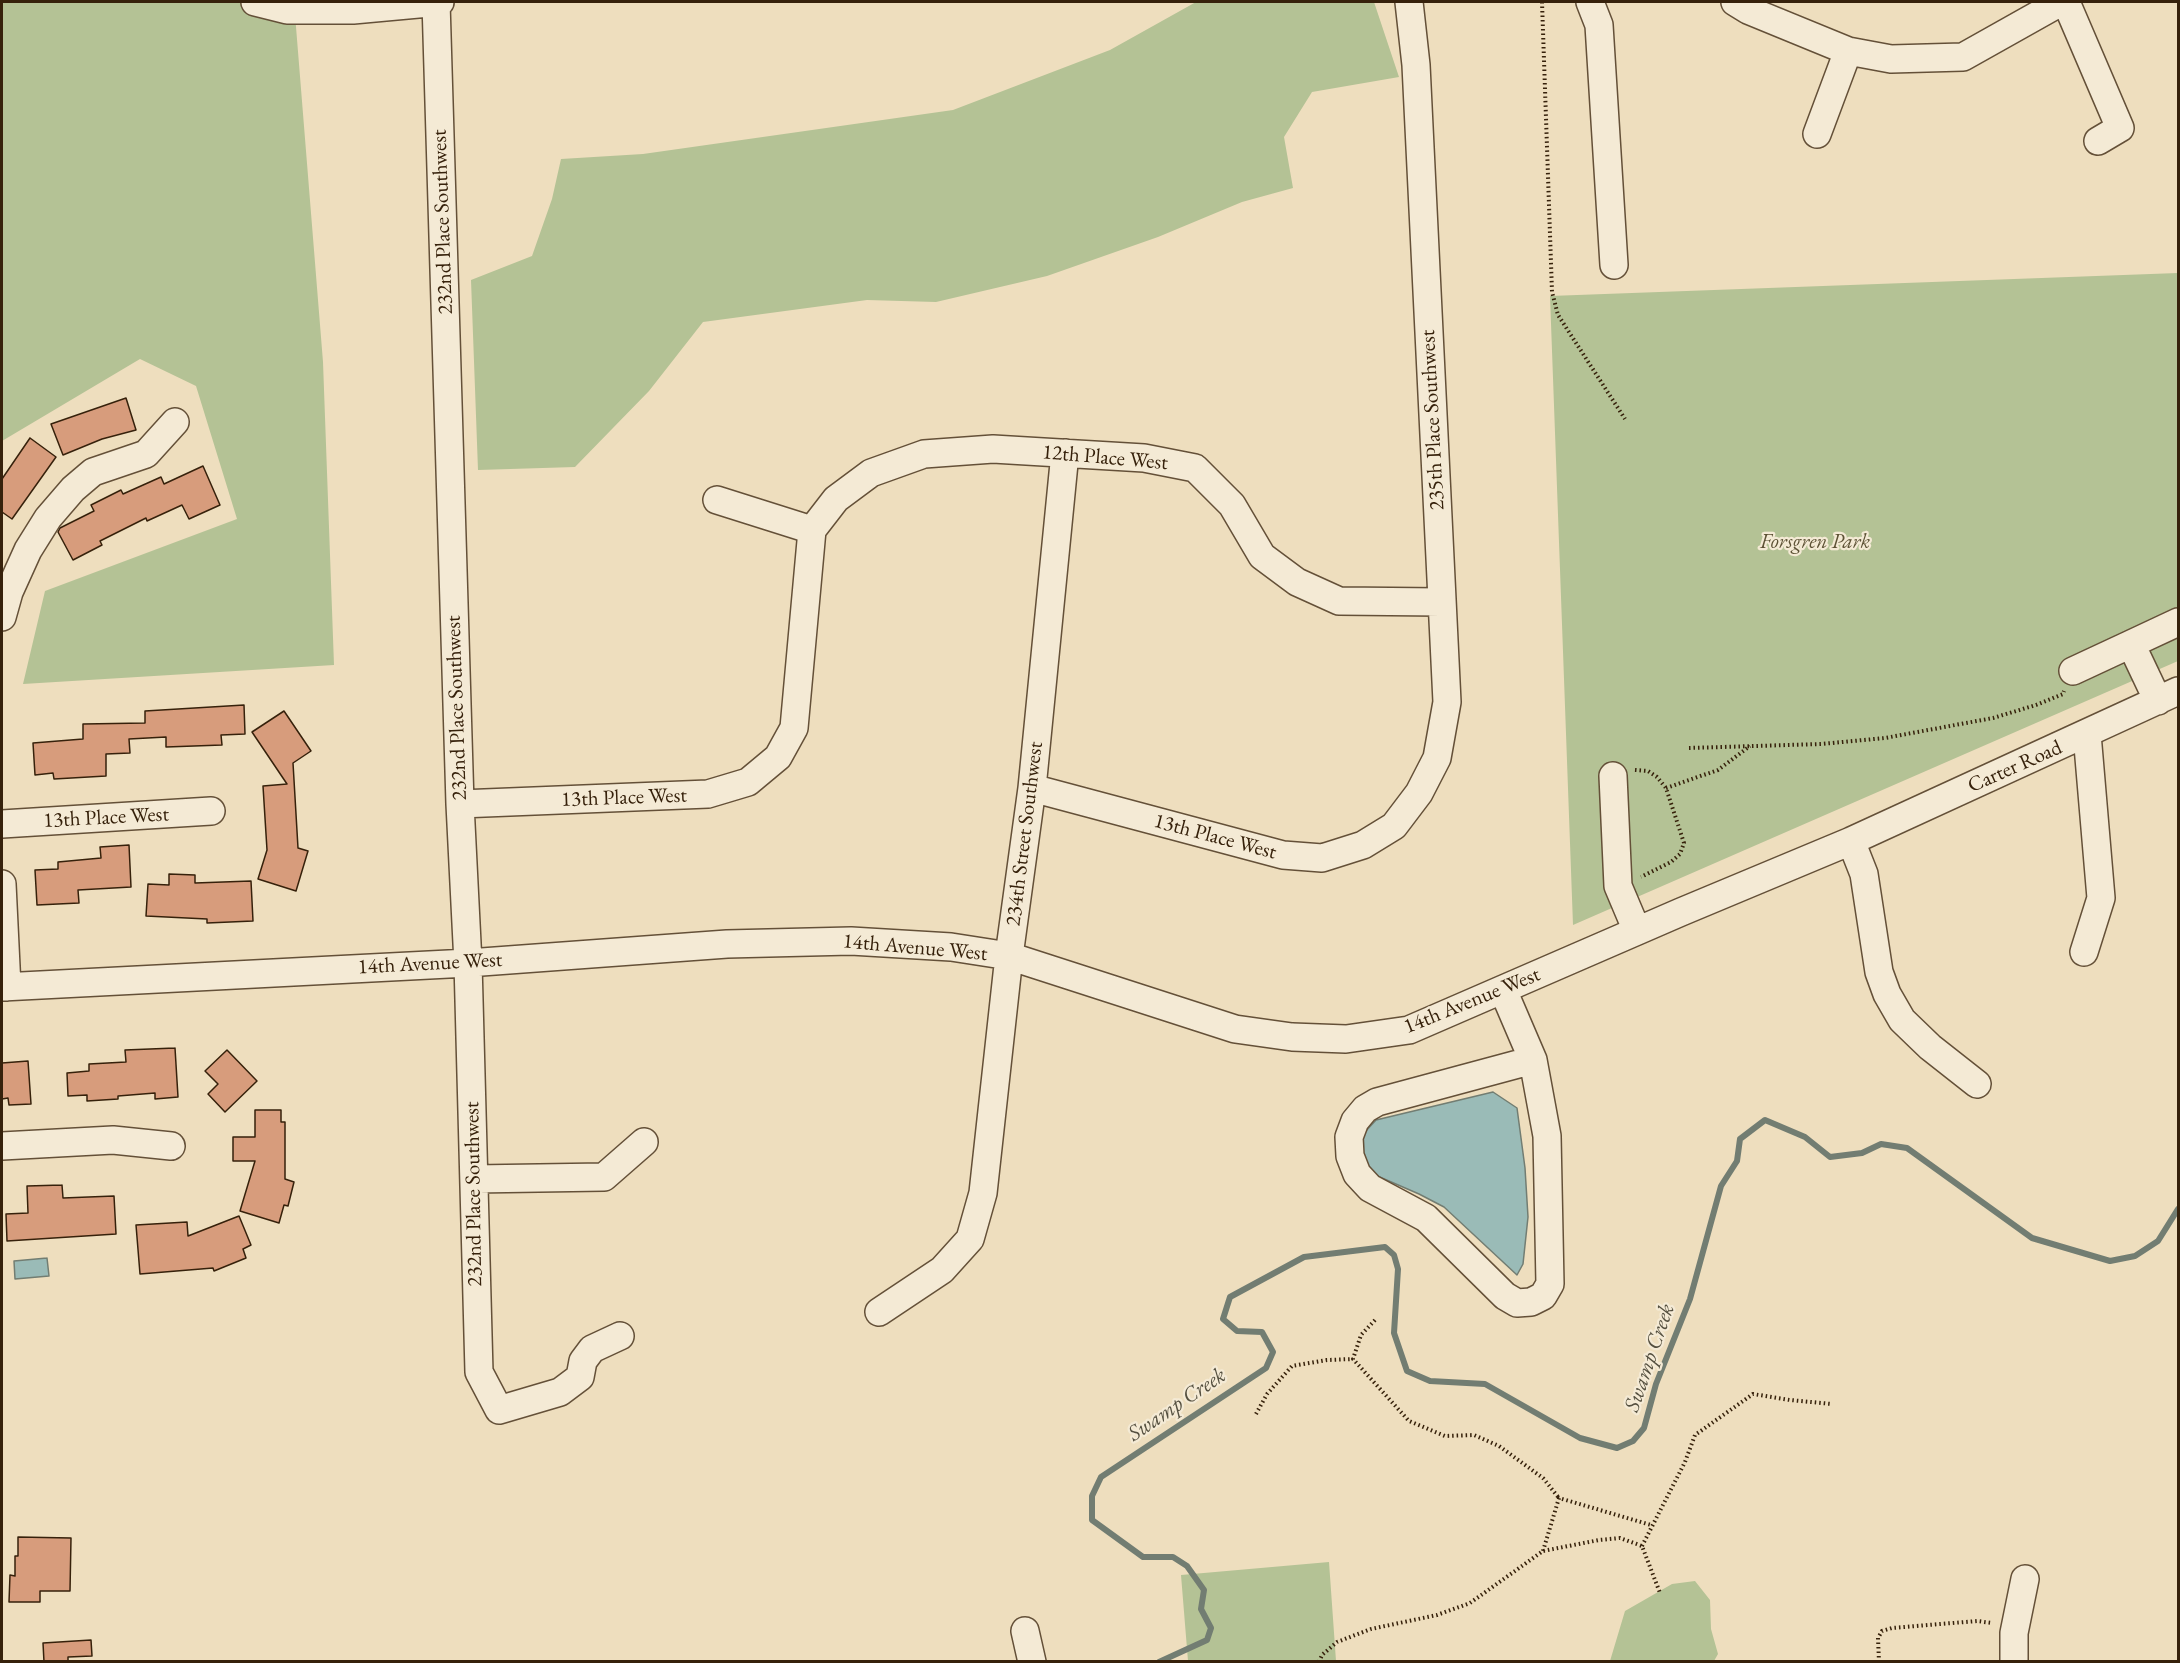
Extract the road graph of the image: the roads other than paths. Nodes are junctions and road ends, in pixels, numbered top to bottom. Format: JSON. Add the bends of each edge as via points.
{"nodes":[{"id":1,"x":255,"y":2,"type":"edge"},
{"id":2,"x":438,"y":2,"type":"edge"},
{"id":3,"x":1409,"y":2,"type":"edge"},
{"id":4,"x":1590,"y":2,"type":"edge"},
{"id":5,"x":1735,"y":2,"type":"edge"},
{"id":6,"x":2061,"y":2,"type":"edge"},
{"id":7,"x":2066,"y":2,"type":"edge"},
{"id":8,"x":1848,"y":51,"type":"junction"},
{"id":9,"x":1817,"y":134,"type":"dead end"},
{"id":10,"x":2098,"y":141,"type":"dead end"},
{"id":11,"x":1614,"y":265,"type":"dead end"},
{"id":12,"x":175,"y":422,"type":"dead end"},
{"id":13,"x":1065,"y":453,"type":"junction"},
{"id":14,"x":717,"y":500,"type":"dead end"},
{"id":15,"x":812,"y":530,"type":"junction"},
{"id":16,"x":1441,"y":602,"type":"junction"},
{"id":17,"x":2,"y":617,"type":"edge"},
{"id":18,"x":2178,"y":622,"type":"edge"},
{"id":19,"x":2131,"y":644,"type":"junction"},
{"id":20,"x":2073,"y":671,"type":"road end"},
{"id":21,"x":2168,"y":696,"type":"edge"},
{"id":22,"x":2087,"y":734,"type":"junction"},
{"id":23,"x":1613,"y":776,"type":"road end"},
{"id":24,"x":1032,"y":788,"type":"junction"},
{"id":25,"x":460,"y":804,"type":"junction"},
{"id":26,"x":211,"y":811,"type":"dead end"},
{"id":27,"x":2,"y":824,"type":"edge"},
{"id":28,"x":1394,"y":826,"type":"joint"},
{"id":29,"x":1851,"y":841,"type":"junction"},
{"id":30,"x":2,"y":884,"type":"edge"},
{"id":31,"x":1637,"y":931,"type":"junction"},
{"id":32,"x":2084,"y":952,"type":"dead end"},
{"id":33,"x":1009,"y":956,"type":"junction"},
{"id":34,"x":468,"y":963,"type":"junction"},
{"id":35,"x":4,"y":987,"type":"edge"},
{"id":36,"x":1503,"y":990,"type":"junction"},
{"id":37,"x":1533,"y":1060,"type":"junction"},
{"id":38,"x":1977,"y":1084,"type":"dead end"},
{"id":39,"x":644,"y":1142,"type":"dead end"},
{"id":40,"x":2,"y":1146,"type":"edge"},
{"id":41,"x":171,"y":1146,"type":"dead end"},
{"id":42,"x":474,"y":1179,"type":"junction"},
{"id":43,"x":879,"y":1312,"type":"dead end"},
{"id":44,"x":620,"y":1336,"type":"dead end"},
{"id":45,"x":2025,"y":1579,"type":"dead end"},
{"id":46,"x":1025,"y":1631,"type":"dead end"},
{"id":47,"x":1032,"y":1662,"type":"edge"},
{"id":48,"x":2014,"y":1662,"type":"edge"}],
"edges":[{"from":1,"to":2,"type":"street","via":[[288,9],[352,10]]},
{"from":2,"to":25,"type":"street","name":"232nd Place Southwest"},
{"from":3,"to":16,"type":"street","name":"235th Place Southwest","via":[[1416,65]]},
{"from":4,"to":11,"type":"street","via":[[1599,25]]},
{"from":5,"to":8,"type":"street"},
{"from":6,"to":8,"type":"street","via":[[1963,57],[1892,59]]},
{"from":7,"to":10,"type":"street","via":[[2120,128]]},
{"from":8,"to":9,"type":"street"},
{"from":12,"to":17,"type":"street","via":[[146,454],[93,472],[73,489],[28,550]]},
{"from":13,"to":15,"type":"street","name":"12th Place West","via":[[993,449],[924,454],[871,473],[836,499]]},
{"from":13,"to":16,"type":"street","name":"12th Place West","via":[[1143,458],[1195,468],[1232,506],[1262,556],[1297,582],[1339,601]]},
{"from":13,"to":24,"type":"street","name":"234th Street Southwest"},
{"from":14,"to":15,"type":"street"},
{"from":15,"to":25,"type":"street","name":"13th Place West","via":[[794,728],[778,757],[748,782],[708,794]]},
{"from":16,"to":28,"type":"street","name":"235th Place Southwest","via":[[1447,702],[1437,758],[1419,793]]},
{"from":18,"to":19,"type":"street"},
{"from":19,"to":20,"type":"street"},
{"from":19,"to":21,"type":"street"},
{"from":21,"to":22,"type":"street","name":"Carter Road"},
{"from":22,"to":29,"type":"street","name":"Carter Road"},
{"from":22,"to":32,"type":"street","via":[[2101,898]]},
{"from":23,"to":31,"type":"street","via":[[1618,886]]},
{"from":24,"to":28,"type":"street","name":"13th Place West","via":[[1283,855],[1322,858],[1363,845]]},
{"from":24,"to":33,"type":"street","name":"234th Street Southwest"},
{"from":25,"to":34,"type":"street","name":"232nd Place Southwest"},
{"from":26,"to":27,"type":"street","name":"13th Place West"},
{"from":29,"to":31,"type":"street","name":"14th Avenue West"},
{"from":29,"to":38,"type":"street","via":[[1864,874],[1879,972],[1887,994],[1902,1020]]},
{"from":30,"to":35,"type":"street"},
{"from":31,"to":36,"type":"street","name":"14th Avenue West"},
{"from":33,"to":34,"type":"street","name":"14th Avenue West","via":[[951,947],[851,941],[727,944]]},
{"from":33,"to":36,"type":"street","name":"14th Avenue West","via":[[1235,1029],[1292,1037],[1346,1039],[1409,1030]]},
{"from":33,"to":43,"type":"street","name":"234th Street Southwest","via":[[983,1193],[970,1239],[942,1270]]},
{"from":34,"to":35,"type":"street","name":"14th Avenue West"},
{"from":34,"to":42,"type":"street","name":"232nd Place Southwest"},
{"from":36,"to":37,"type":"street"},
{"from":37,"to":37,"type":"street","via":[[1547,1136],[1550,1284],[1543,1296],[1517,1304],[1426,1218],[1370,1188],[1357,1174],[1350,1156],[1349,1137],[1355,1121],[1377,1102]]},
{"from":39,"to":42,"type":"street","via":[[604,1178]]},
{"from":40,"to":41,"type":"street","via":[[113,1140]]},
{"from":42,"to":44,"type":"street","name":"232nd Place Southwest","via":[[479,1372],[499,1410],[560,1392],[580,1377],[583,1361],[591,1349]]},
{"from":45,"to":48,"type":"street","via":[[2014,1633]]},
{"from":46,"to":47,"type":"street"}]}
